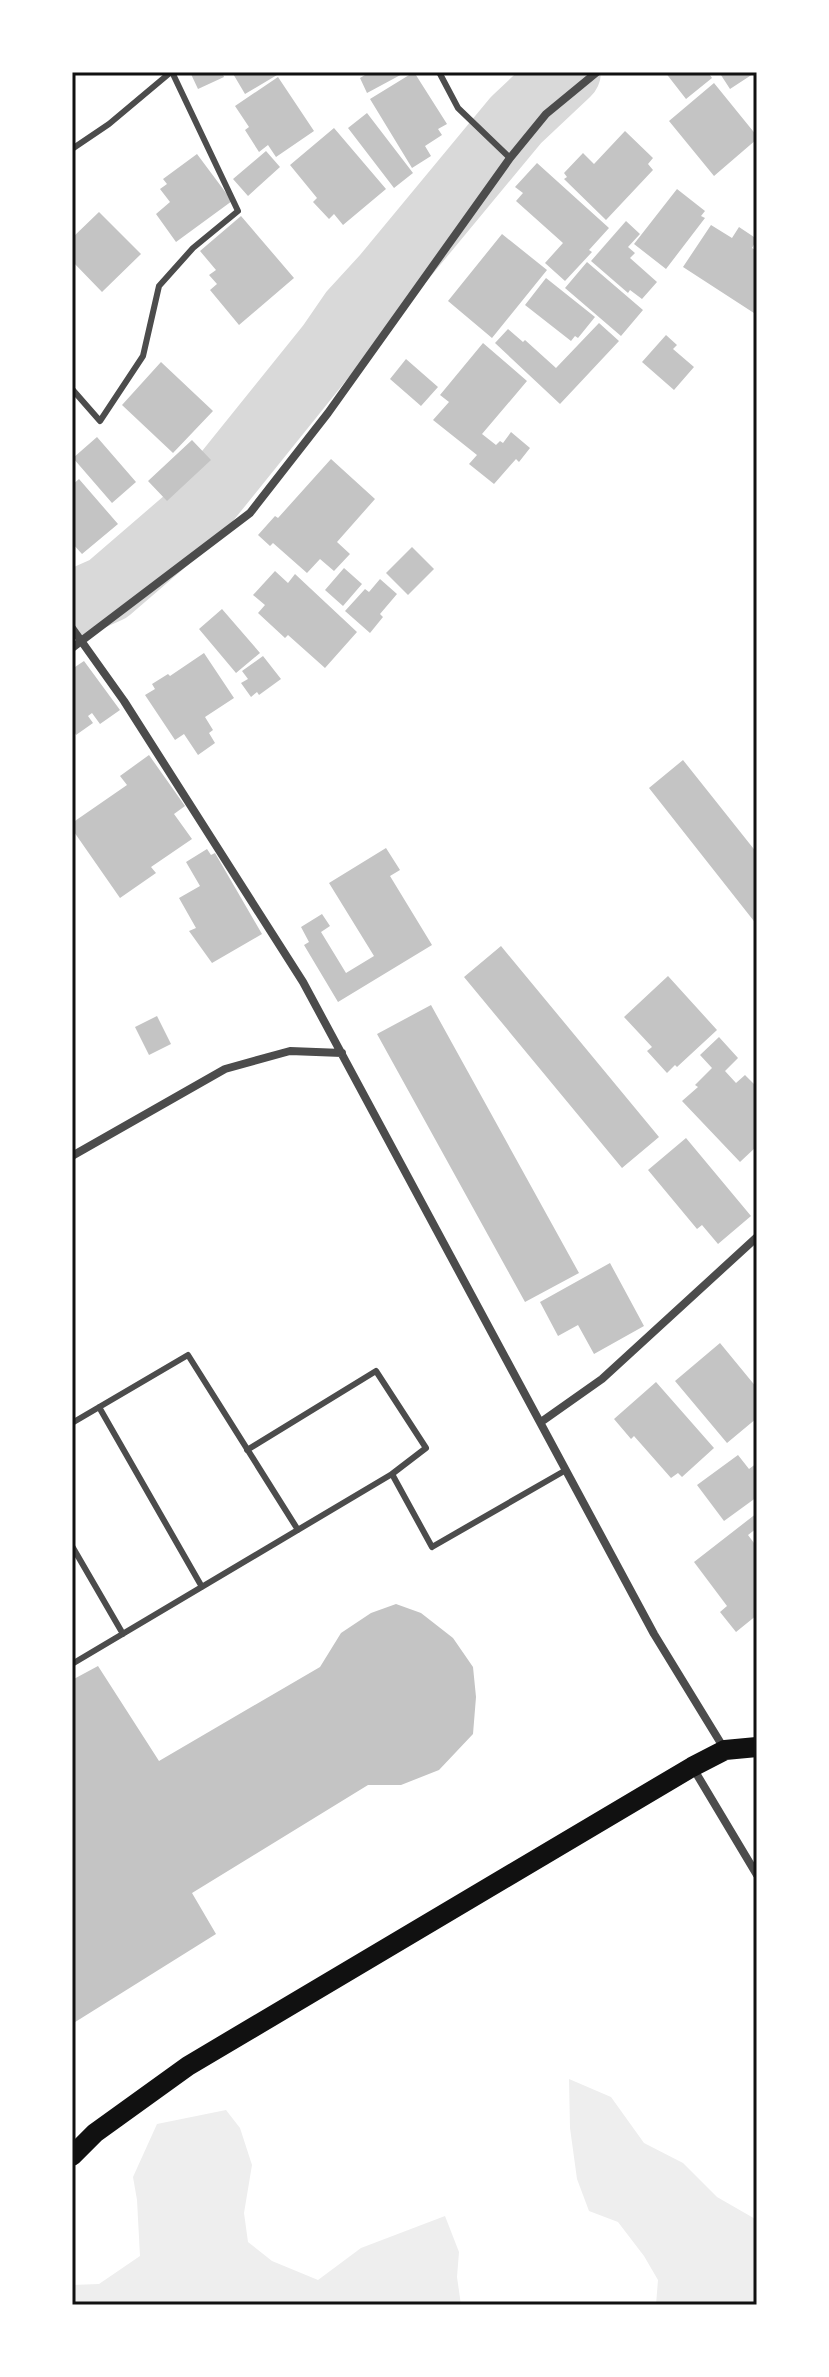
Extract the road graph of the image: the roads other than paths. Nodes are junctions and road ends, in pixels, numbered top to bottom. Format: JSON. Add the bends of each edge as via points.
{"nodes":[{"id":1,"x":172,"y":72,"type":"edge"},
{"id":2,"x":439,"y":72,"type":"edge"},
{"id":3,"x":597,"y":72,"type":"edge"},
{"id":4,"x":72,"y":149,"type":"edge"},
{"id":5,"x":510,"y":158,"type":"junction"},
{"id":6,"x":72,"y":389,"type":"edge"},
{"id":7,"x":72,"y":628,"type":"edge"},
{"id":8,"x":82,"y":641,"type":"junction"},
{"id":9,"x":72,"y":648,"type":"edge"},
{"id":10,"x":342,"y":1053,"type":"junction"},
{"id":11,"x":72,"y":1156,"type":"edge"},
{"id":12,"x":757,"y":1237,"type":"edge"},
{"id":13,"x":99,"y":1407,"type":"junction"},
{"id":14,"x":541,"y":1422,"type":"junction"},
{"id":15,"x":72,"y":1423,"type":"edge"},
{"id":16,"x":247,"y":1450,"type":"junction"},
{"id":17,"x":566,"y":1470,"type":"junction"},
{"id":18,"x":392,"y":1474,"type":"junction"},
{"id":19,"x":298,"y":1530,"type":"junction"},
{"id":20,"x":72,"y":1546,"type":"edge"},
{"id":21,"x":202,"y":1587,"type":"junction"},
{"id":22,"x":123,"y":1634,"type":"junction"},
{"id":23,"x":72,"y":1664,"type":"edge"},
{"id":24,"x":757,"y":1747,"type":"edge"},
{"id":25,"x":725,"y":1750,"type":"junction"},
{"id":26,"x":692,"y":1767,"type":"junction"},
{"id":27,"x":757,"y":1875,"type":"edge"},
{"id":28,"x":72,"y":2156,"type":"edge"}],
"edges":[{"from":1,"to":4,"type":"lane"},
{"from":1,"to":6,"type":"lane","via":[[238,211],[193,248],[159,286],[143,356],[100,421]]},
{"from":2,"to":5,"type":"lane","via":[[458,108]]},
{"from":3,"to":5,"type":"street","via":[[546,114]]},
{"from":5,"to":8,"type":"street","via":[[250,513]]},
{"from":7,"to":8,"type":"street"},
{"from":8,"to":9,"type":"street"},
{"from":8,"to":10,"type":"street","via":[[295,969]]},
{"from":10,"to":11,"type":"street","via":[[290,1051],[225,1069]]},
{"from":10,"to":14,"type":"street"},
{"from":12,"to":14,"type":"street","via":[[602,1379]]},
{"from":13,"to":15,"type":"lane"},
{"from":13,"to":16,"type":"lane","via":[[188,1355]]},
{"from":13,"to":21,"type":"lane"},
{"from":14,"to":17,"type":"street"},
{"from":16,"to":18,"type":"lane","via":[[376,1371],[426,1448]]},
{"from":16,"to":19,"type":"lane"},
{"from":17,"to":18,"type":"lane","via":[[432,1547]]},
{"from":17,"to":25,"type":"street","via":[[654,1634]]},
{"from":18,"to":19,"type":"lane"},
{"from":19,"to":21,"type":"lane"},
{"from":20,"to":22,"type":"lane"},
{"from":21,"to":22,"type":"lane"},
{"from":22,"to":23,"type":"lane"},
{"from":24,"to":25,"type":"main road"},
{"from":25,"to":26,"type":"main road"},
{"from":26,"to":27,"type":"street"},
{"from":26,"to":28,"type":"main road","via":[[188,2066],[95,2133]]}]}
